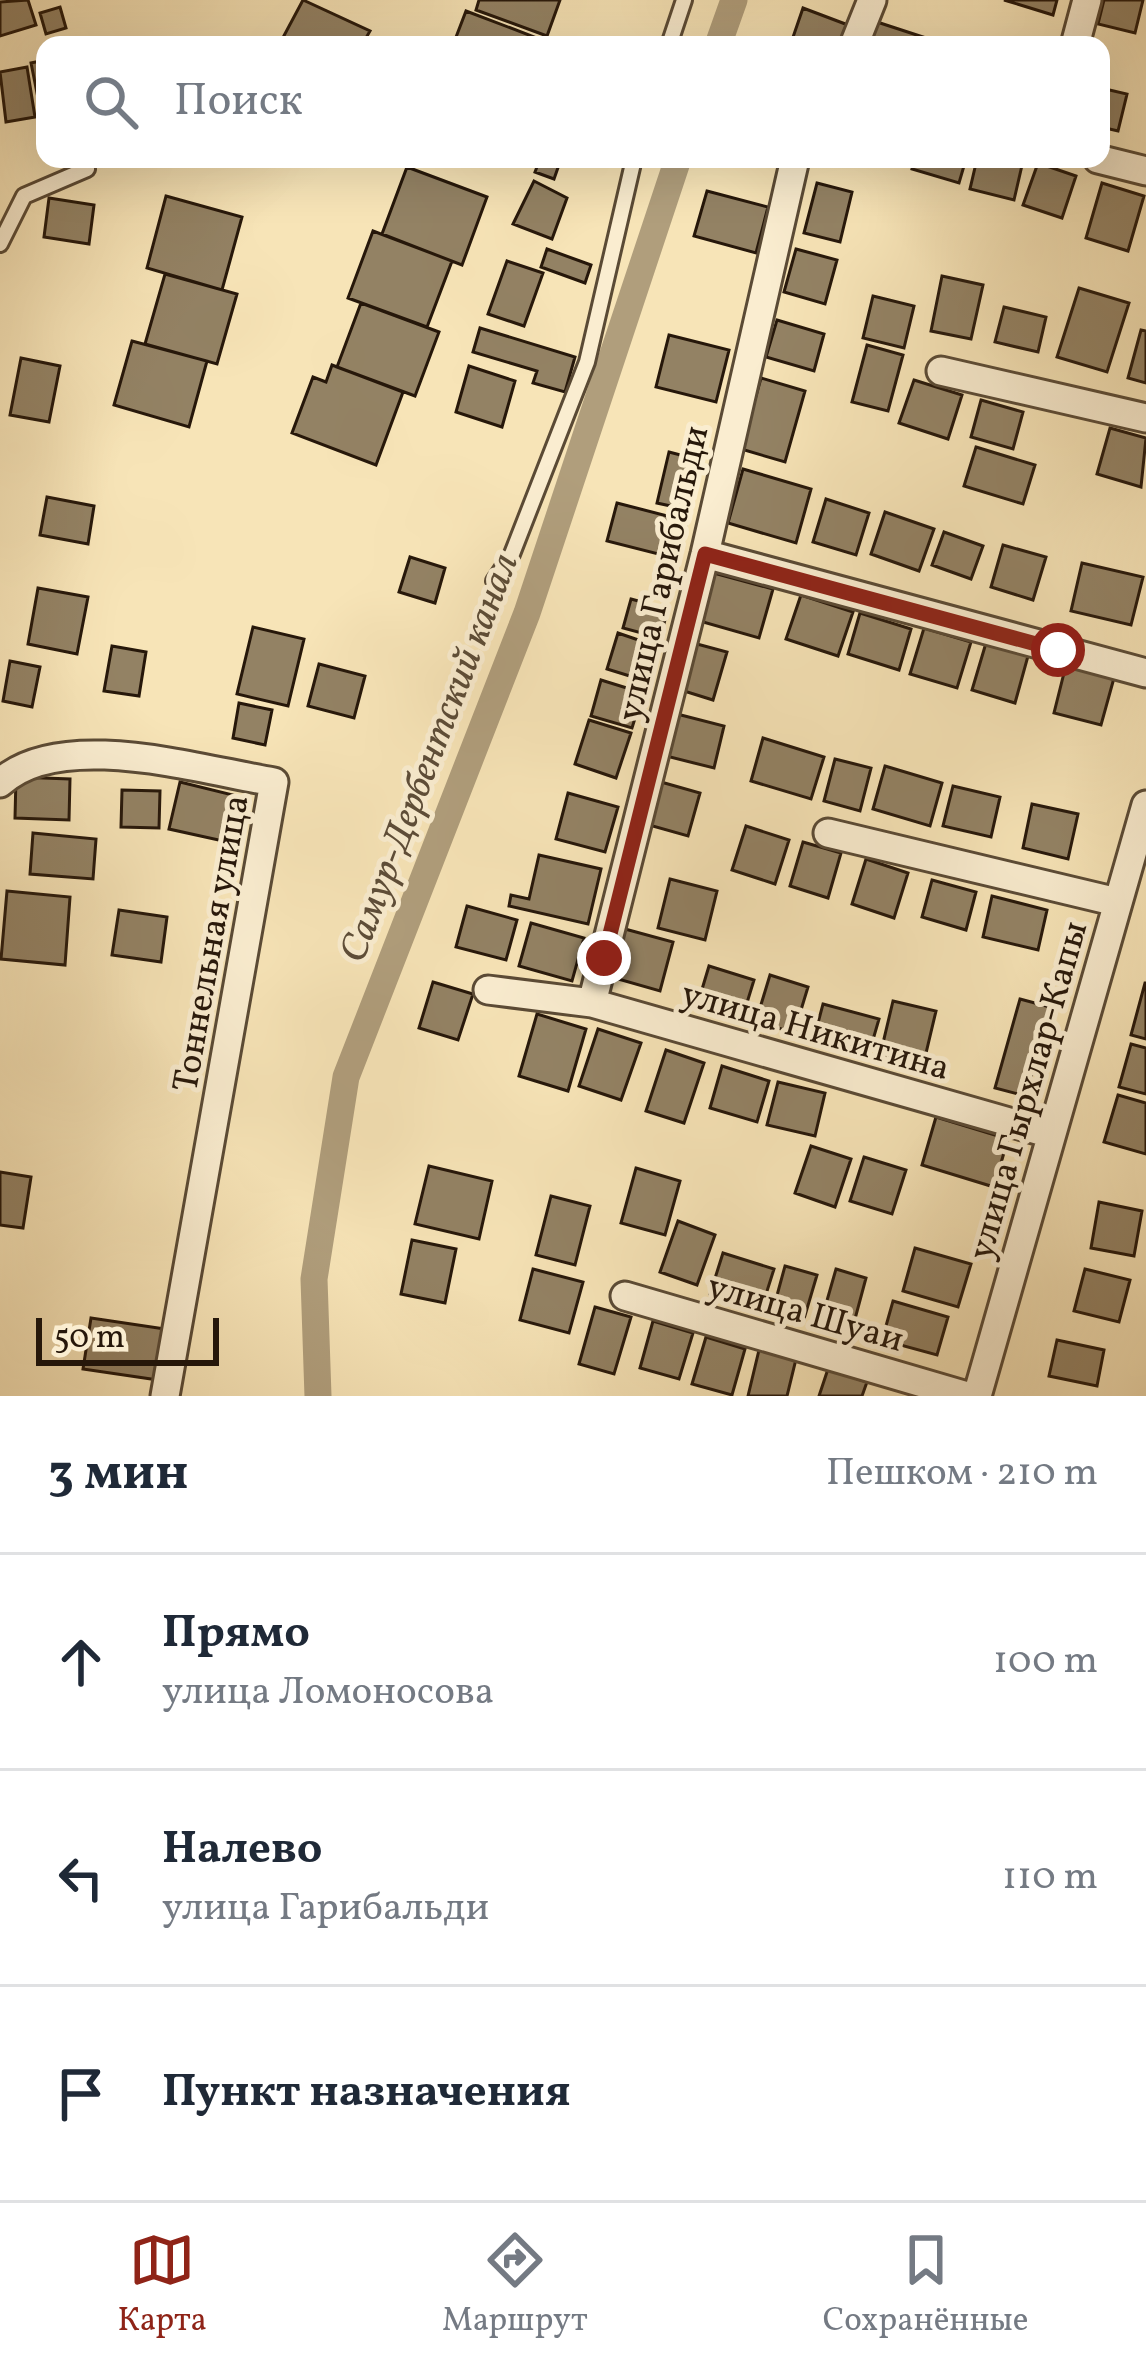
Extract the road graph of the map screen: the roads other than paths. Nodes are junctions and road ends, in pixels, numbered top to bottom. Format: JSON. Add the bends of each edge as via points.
{"nodes":[{"id":1,"x":683,"y":0,"type":"edge"},
{"id":2,"x":872,"y":0,"type":"edge"},
{"id":3,"x":1087,"y":0,"type":"edge"},
{"id":4,"x":672,"y":36,"type":"edge"},
{"id":5,"x":858,"y":36,"type":"edge"},
{"id":6,"x":1077,"y":36,"type":"edge"},
{"id":7,"x":1110,"y":162,"type":"edge"},
{"id":8,"x":632,"y":168,"type":"edge"},
{"id":9,"x":793,"y":168,"type":"edge"},
{"id":10,"x":87,"y":169,"type":"dead end"},
{"id":11,"x":1146,"y":172,"type":"edge"},
{"id":12,"x":0,"y":244,"type":"edge"},
{"id":13,"x":941,"y":371,"type":"dead end"},
{"id":14,"x":1146,"y":418,"type":"edge"},
{"id":15,"x":705,"y":554,"type":"junction"},
{"id":16,"x":494,"y":581,"type":"dead end"},
{"id":17,"x":1146,"y":673,"type":"edge"},
{"id":18,"x":0,"y":783,"type":"edge"},
{"id":19,"x":1146,"y":805,"type":"edge"},
{"id":20,"x":828,"y":833,"type":"dead end"},
{"id":21,"x":1117,"y":902,"type":"junction"},
{"id":22,"x":488,"y":990,"type":"dead end"},
{"id":23,"x":592,"y":1003,"type":"junction"},
{"id":24,"x":1051,"y":1134,"type":"junction"},
{"id":25,"x":625,"y":1296,"type":"dead end"},
{"id":26,"x":165,"y":1396,"type":"edge"},
{"id":27,"x":967,"y":1396,"type":"edge"},
{"id":28,"x":977,"y":1396,"type":"edge"}],
"edges":[{"from":1,"to":4,"type":"lane"},
{"from":2,"to":5,"type":"street"},
{"from":3,"to":6,"type":"street"},
{"from":7,"to":11,"type":"street"},
{"from":8,"to":16,"type":"lane","via":[[587,362],[512,554]]},
{"from":9,"to":15,"type":"street","name":"улица Гарибальди"},
{"from":10,"to":12,"type":"lane","via":[[24,196]]},
{"from":13,"to":14,"type":"street"},
{"from":15,"to":17,"type":"street"},
{"from":15,"to":23,"type":"street","name":"улица Гарибальди"},
{"from":18,"to":26,"type":"street","name":"Тоннельная улица","via":[[15,769],[93,752],[274,782]]},
{"from":19,"to":21,"type":"street","name":"улица Гырхлар-Капы"},
{"from":20,"to":21,"type":"street"},
{"from":21,"to":24,"type":"street","name":"улица Гырхлар-Капы"},
{"from":22,"to":23,"type":"street","name":"улица Никитина"},
{"from":23,"to":24,"type":"street","name":"улица Никитина"},
{"from":24,"to":28,"type":"street","name":"улица Гырхлар-Капы"},
{"from":25,"to":27,"type":"street","name":"улица Шуаи"}]}
